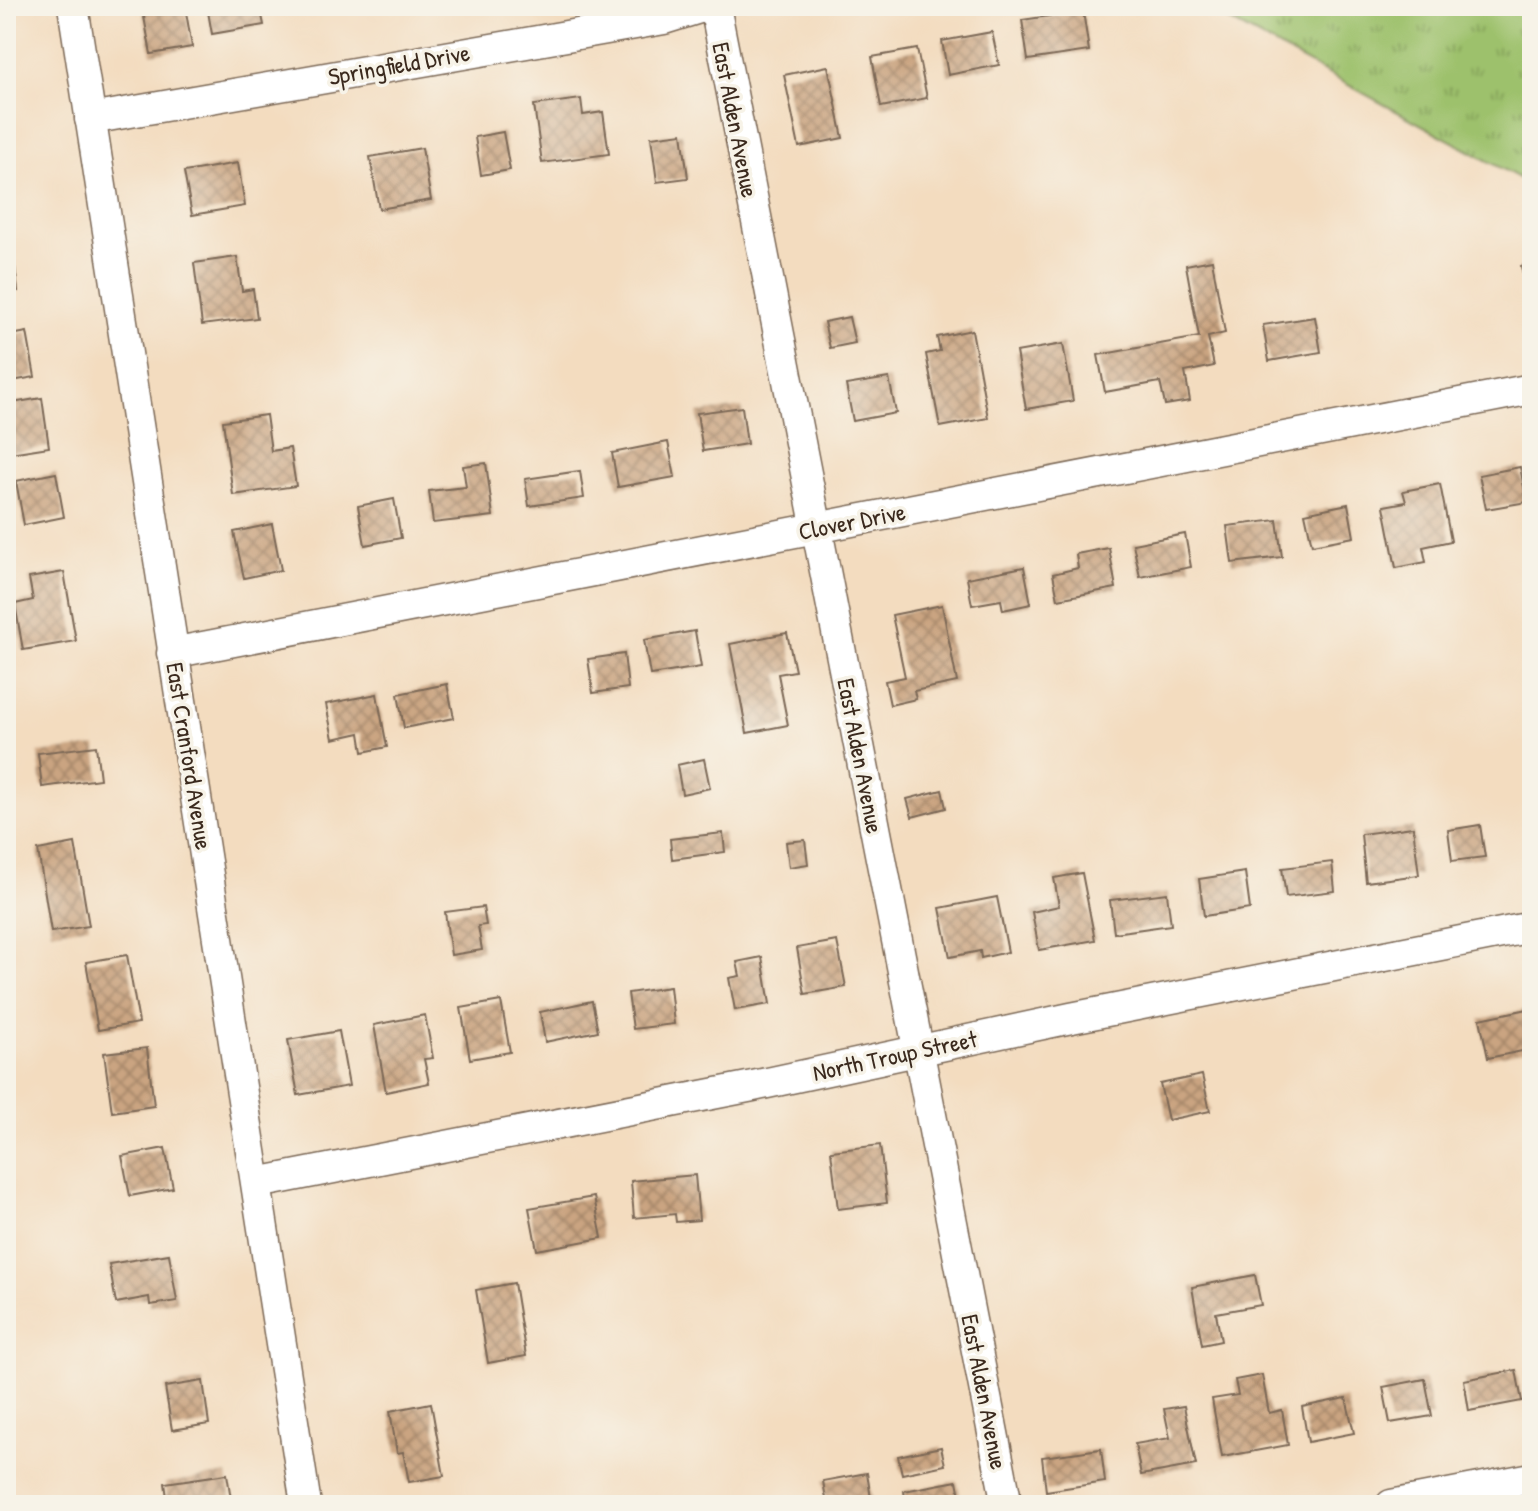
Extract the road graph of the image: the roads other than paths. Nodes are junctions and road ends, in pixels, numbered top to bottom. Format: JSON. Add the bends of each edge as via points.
{"nodes":[{"id":1,"x":73,"y":6,"type":"edge"},
{"id":2,"x":706,"y":6,"type":"edge"},
{"id":3,"x":715,"y":6,"type":"edge"},
{"id":4,"x":90,"y":119,"type":"junction"},
{"id":5,"x":1532,"y":389,"type":"edge"},
{"id":6,"x":817,"y":528,"type":"junction"},
{"id":7,"x":172,"y":653,"type":"junction"},
{"id":8,"x":1532,"y":927,"type":"edge"},
{"id":9,"x":916,"y":1051,"type":"junction"},
{"id":10,"x":257,"y":1183,"type":"junction"},
{"id":11,"x":1532,"y":1478,"type":"edge"},
{"id":12,"x":306,"y":1505,"type":"edge"},
{"id":13,"x":1007,"y":1505,"type":"edge"},
{"id":14,"x":1391,"y":1505,"type":"edge"}],
"edges":[{"from":1,"to":4,"type":"street","name":"East Cranford Avenue"},
{"from":2,"to":4,"type":"street","name":"Springfield Drive","via":[[664,19]]},
{"from":3,"to":6,"type":"street","name":"East Alden Avenue"},
{"from":4,"to":7,"type":"street","name":"East Cranford Avenue"},
{"from":5,"to":6,"type":"street","name":"Clover Drive"},
{"from":6,"to":7,"type":"street","name":"Clover Drive"},
{"from":6,"to":9,"type":"street","name":"East Alden Avenue"},
{"from":7,"to":10,"type":"street","name":"East Cranford Avenue"},
{"from":8,"to":9,"type":"street","name":"North Troup Street"},
{"from":9,"to":10,"type":"street","name":"North Troup Street"},
{"from":9,"to":13,"type":"street","name":"East Alden Avenue"},
{"from":10,"to":12,"type":"street","name":"East Cranford Avenue"},
{"from":11,"to":14,"type":"street"}]}
